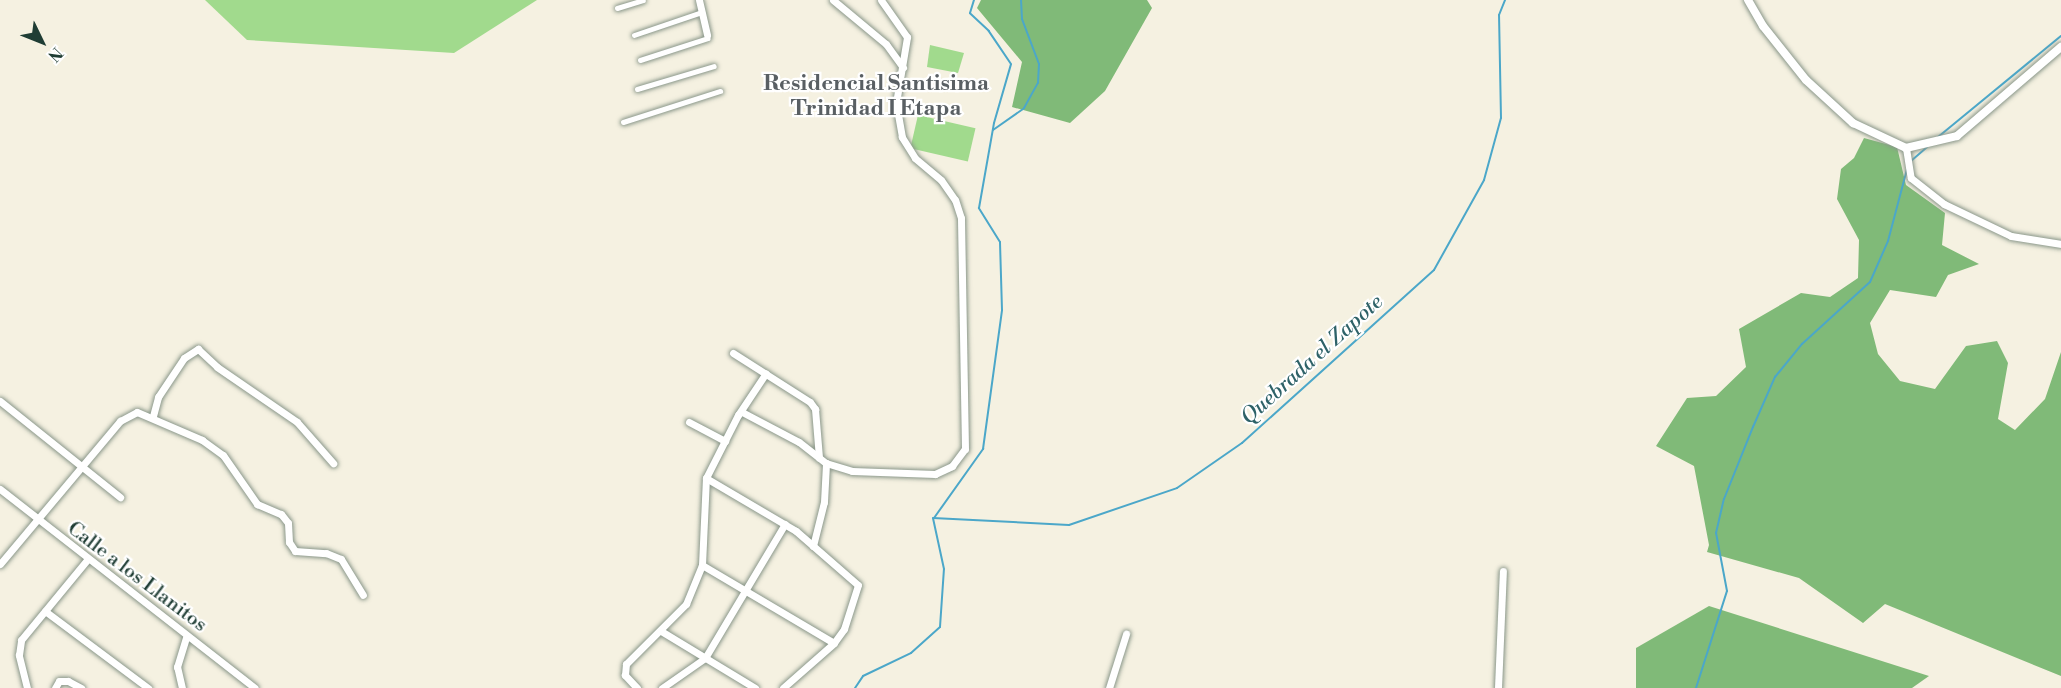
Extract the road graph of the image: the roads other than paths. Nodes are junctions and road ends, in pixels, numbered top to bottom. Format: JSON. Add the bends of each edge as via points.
{"nodes":[{"id":1,"x":643,"y":0,"type":"edge"},
{"id":2,"x":699,"y":0,"type":"edge"},
{"id":3,"x":833,"y":0,"type":"edge"},
{"id":4,"x":881,"y":0,"type":"edge"},
{"id":5,"x":1748,"y":0,"type":"edge"},
{"id":6,"x":617,"y":9,"type":"dead end"},
{"id":7,"x":702,"y":12,"type":"junction"},
{"id":8,"x":634,"y":34,"type":"dead end"},
{"id":9,"x":707,"y":37,"type":"joint"},
{"id":10,"x":2061,"y":46,"type":"edge"},
{"id":11,"x":640,"y":60,"type":"dead end"},
{"id":12,"x":714,"y":66,"type":"dead end"},
{"id":13,"x":903,"y":67,"type":"junction"},
{"id":14,"x":637,"y":89,"type":"dead end"},
{"id":15,"x":720,"y":91,"type":"dead end"},
{"id":16,"x":623,"y":122,"type":"dead end"},
{"id":17,"x":1906,"y":148,"type":"junction"},
{"id":18,"x":2061,"y":244,"type":"edge"},
{"id":19,"x":733,"y":352,"type":"dead end"},
{"id":20,"x":766,"y":373,"type":"junction"},
{"id":21,"x":0,"y":400,"type":"edge"},
{"id":22,"x":742,"y":412,"type":"junction"},
{"id":23,"x":153,"y":416,"type":"junction"},
{"id":24,"x":689,"y":422,"type":"dead end"},
{"id":25,"x":725,"y":441,"type":"junction"},
{"id":26,"x":819,"y":458,"type":"junction"},
{"id":27,"x":333,"y":463,"type":"dead end"},
{"id":28,"x":826,"y":463,"type":"junction"},
{"id":29,"x":81,"y":466,"type":"junction"},
{"id":30,"x":708,"y":483,"type":"junction"},
{"id":31,"x":0,"y":489,"type":"edge"},
{"id":32,"x":120,"y":497,"type":"dead end"},
{"id":33,"x":36,"y":521,"type":"junction"},
{"id":34,"x":785,"y":524,"type":"junction"},
{"id":35,"x":796,"y":531,"type":"junction"},
{"id":36,"x":778,"y":536,"type":"junction"},
{"id":37,"x":813,"y":546,"type":"junction"},
{"id":38,"x":87,"y":560,"type":"junction"},
{"id":39,"x":0,"y":564,"type":"edge"},
{"id":40,"x":702,"y":565,"type":"junction"},
{"id":41,"x":1503,"y":571,"type":"dead end"},
{"id":42,"x":747,"y":592,"type":"junction"},
{"id":43,"x":363,"y":595,"type":"dead end"},
{"id":44,"x":45,"y":611,"type":"junction"},
{"id":45,"x":661,"y":631,"type":"junction"},
{"id":46,"x":1126,"y":634,"type":"dead end"},
{"id":47,"x":186,"y":637,"type":"junction"},
{"id":48,"x":834,"y":643,"type":"junction"},
{"id":49,"x":705,"y":658,"type":"junction"},
{"id":50,"x":181,"y":687,"type":"edge"},
{"id":51,"x":27,"y":688,"type":"edge"},
{"id":52,"x":55,"y":688,"type":"edge"},
{"id":53,"x":81,"y":688,"type":"edge"},
{"id":54,"x":148,"y":688,"type":"edge"},
{"id":55,"x":255,"y":688,"type":"edge"},
{"id":56,"x":637,"y":688,"type":"edge"},
{"id":57,"x":662,"y":688,"type":"edge"},
{"id":58,"x":756,"y":688,"type":"edge"},
{"id":59,"x":783,"y":688,"type":"edge"},
{"id":60,"x":1109,"y":688,"type":"edge"},
{"id":61,"x":1498,"y":688,"type":"edge"}],
"edges":[{"from":1,"to":6,"type":"street"},
{"from":2,"to":7,"type":"street"},
{"from":3,"to":13,"type":"street","via":[[886,44]]},
{"from":4,"to":13,"type":"street","via":[[907,37]]},
{"from":5,"to":17,"type":"street","via":[[1763,26],[1806,80],[1853,123]]},
{"from":7,"to":8,"type":"street"},
{"from":7,"to":9,"type":"street"},
{"from":9,"to":11,"type":"street"},
{"from":10,"to":17,"type":"street","via":[[1957,136]]},
{"from":12,"to":14,"type":"street"},
{"from":13,"to":28,"type":"street","via":[[896,103],[902,137],[915,158],[941,180],[955,200],[961,218],[964,449],[952,466],[935,474],[874,474]]},
{"from":15,"to":16,"type":"street"},
{"from":17,"to":18,"type":"street","via":[[1911,178],[1944,204],[2011,236]]},
{"from":19,"to":20,"type":"street"},
{"from":20,"to":22,"type":"street"},
{"from":20,"to":26,"type":"street","via":[[815,409]]},
{"from":21,"to":29,"type":"street"},
{"from":22,"to":25,"type":"street"},
{"from":22,"to":26,"type":"street","via":[[799,442]]},
{"from":23,"to":27,"type":"street","via":[[158,397],[184,358],[198,349],[217,368],[297,422]]},
{"from":23,"to":29,"type":"street","via":[[137,412],[120,421]]},
{"from":23,"to":43,"type":"street","via":[[202,440],[222,455],[257,504],[281,514],[288,523],[289,542],[295,551],[326,553],[341,559]]},
{"from":24,"to":25,"type":"street"},
{"from":25,"to":30,"type":"street"},
{"from":26,"to":28,"type":"street"},
{"from":28,"to":37,"type":"street","via":[[824,502]]},
{"from":29,"to":32,"type":"street"},
{"from":29,"to":33,"type":"street"},
{"from":30,"to":34,"type":"street"},
{"from":30,"to":40,"type":"street"},
{"from":31,"to":33,"type":"street","name":"Calle a los Llanitos"},
{"from":33,"to":38,"type":"street","name":"Calle a los Llanitos"},
{"from":33,"to":39,"type":"street"},
{"from":34,"to":35,"type":"street"},
{"from":34,"to":36,"type":"street"},
{"from":35,"to":36,"type":"street"},
{"from":35,"to":37,"type":"street"},
{"from":36,"to":42,"type":"street"},
{"from":37,"to":48,"type":"street","via":[[858,585],[844,629]]},
{"from":38,"to":44,"type":"street"},
{"from":38,"to":47,"type":"street","name":"Calle a los Llanitos"},
{"from":40,"to":42,"type":"street"},
{"from":40,"to":45,"type":"street","via":[[686,604]]},
{"from":41,"to":61,"type":"street"},
{"from":42,"to":48,"type":"street"},
{"from":42,"to":49,"type":"street"},
{"from":44,"to":51,"type":"street","via":[[21,640],[19,655]]},
{"from":44,"to":54,"type":"street"},
{"from":45,"to":49,"type":"street"},
{"from":45,"to":56,"type":"street","via":[[626,664],[625,675]]},
{"from":46,"to":60,"type":"street"},
{"from":47,"to":50,"type":"street","via":[[177,667]]},
{"from":47,"to":55,"type":"street","name":"Calle a los Llanitos"},
{"from":48,"to":59,"type":"street"},
{"from":49,"to":57,"type":"street"},
{"from":49,"to":58,"type":"street"},
{"from":52,"to":53,"type":"street","via":[[59,681],[68,681]]}]}
